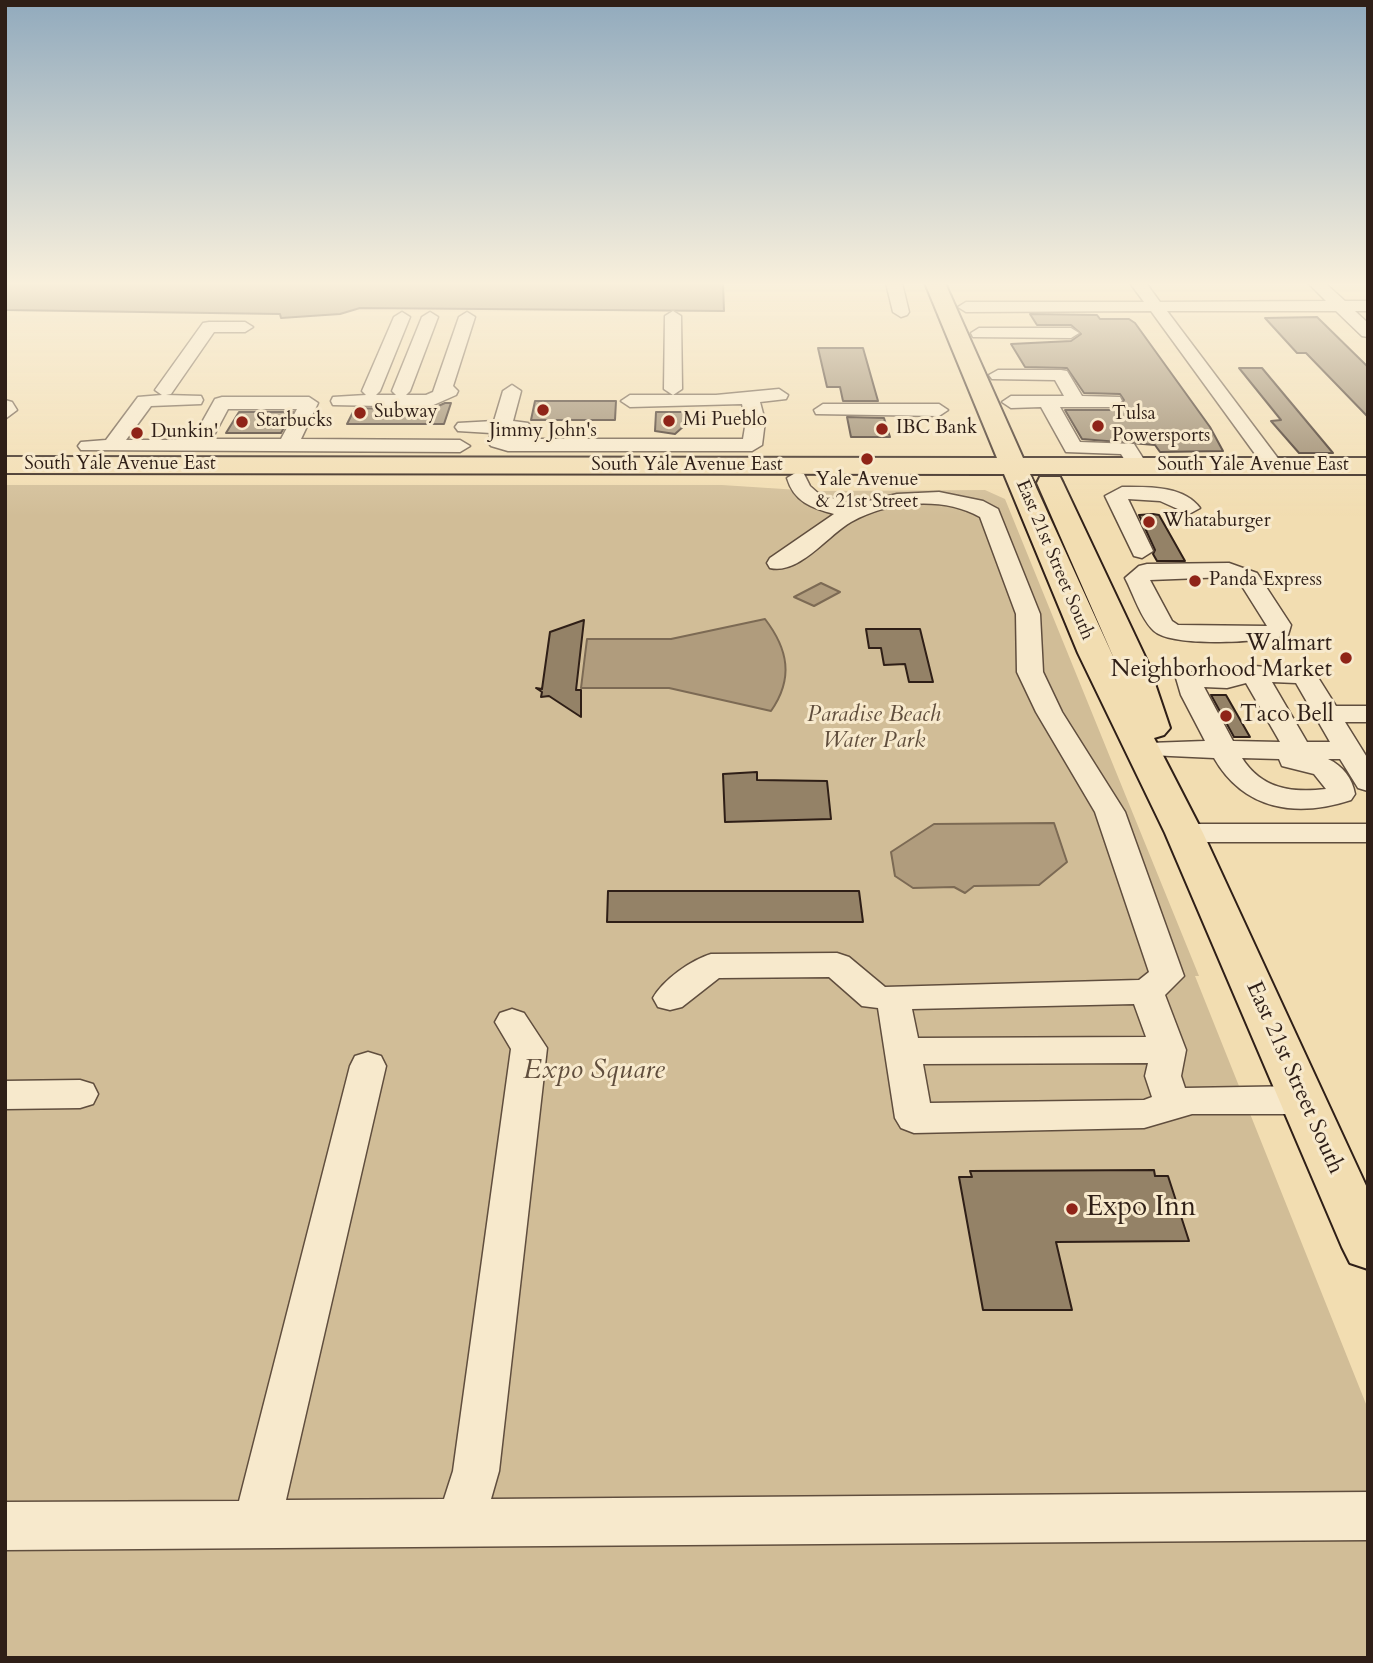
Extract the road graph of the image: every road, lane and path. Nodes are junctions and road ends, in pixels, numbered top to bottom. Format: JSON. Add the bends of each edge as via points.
{"nodes":[{"id":1,"x":185,"y":361,"type":"edge"},
{"id":2,"x":383,"y":361,"type":"edge"},
{"id":3,"x":413,"y":361,"type":"edge"},
{"id":4,"x":454,"y":361,"type":"edge"},
{"id":5,"x":672,"y":361,"type":"edge"},
{"id":6,"x":981,"y":361,"type":"edge"},
{"id":7,"x":991,"y":361,"type":"edge"},
{"id":8,"x":1196,"y":361,"type":"edge"},
{"id":9,"x":998,"y":375,"type":"junction"},
{"id":10,"x":1030,"y":375,"type":"junction"},
{"id":11,"x":164,"y":390,"type":"dead end"},
{"id":12,"x":371,"y":390,"type":"dead end"},
{"id":13,"x":512,"y":390,"type":"dead end"},
{"id":14,"x":401,"y":391,"type":"dead end"},
{"id":15,"x":671,"y":395,"type":"junction"},
{"id":16,"x":779,"y":395,"type":"dead end"},
{"id":17,"x":748,"y":398,"type":"junction"},
{"id":18,"x":716,"y":401,"type":"junction"},
{"id":19,"x":1076,"y":401,"type":"junction"},
{"id":20,"x":1113,"y":401,"type":"dead end"},
{"id":21,"x":1010,"y":402,"type":"junction"},
{"id":22,"x":1046,"y":402,"type":"junction"},
{"id":23,"x":5,"y":406,"type":"edge"},
{"id":24,"x":823,"y":410,"type":"dead end"},
{"id":25,"x":939,"y":410,"type":"dead end"},
{"id":26,"x":5,"y":413,"type":"edge"},
{"id":27,"x":1021,"y":424,"type":"dead end"},
{"id":28,"x":502,"y":427,"type":"junction"},
{"id":29,"x":627,"y":435,"type":"junction"},
{"id":30,"x":322,"y":439,"type":"junction"},
{"id":31,"x":288,"y":445,"type":"junction"},
{"id":32,"x":647,"y":445,"type":"junction"},
{"id":33,"x":716,"y":445,"type":"junction"},
{"id":34,"x":113,"y":446,"type":"junction"},
{"id":35,"x":164,"y":446,"type":"junction"},
{"id":36,"x":198,"y":446,"type":"junction"},
{"id":37,"x":456,"y":450,"type":"junction"},
{"id":38,"x":75,"y":463,"type":"junction"},
{"id":39,"x":5,"y":465,"type":"edge"},
{"id":40,"x":1273,"y":465,"type":"junction"},
{"id":41,"x":1138,"y":466,"type":"junction"},
{"id":42,"x":1368,"y":466,"type":"edge"},
{"id":43,"x":1031,"y":467,"type":"junction"},
{"id":44,"x":1368,"y":476,"type":"edge"},
{"id":45,"x":5,"y":478,"type":"edge"},
{"id":46,"x":797,"y":478,"type":"junction"},
{"id":47,"x":1189,"y":508,"type":"dead end"},
{"id":48,"x":854,"y":512,"type":"junction"},
{"id":49,"x":1142,"y":551,"type":"dead end"},
{"id":50,"x":778,"y":563,"type":"dead end"},
{"id":51,"x":1279,"y":625,"type":"joint"},
{"id":52,"x":1247,"y":675,"type":"junction"},
{"id":53,"x":1328,"y":714,"type":"junction"},
{"id":54,"x":1368,"y":714,"type":"edge"},
{"id":55,"x":1159,"y":749,"type":"junction"},
{"id":56,"x":1298,"y":750,"type":"junction"},
{"id":57,"x":1349,"y":751,"type":"junction"},
{"id":58,"x":1226,"y":754,"type":"junction"},
{"id":59,"x":1368,"y":782,"type":"edge"},
{"id":60,"x":1368,"y":832,"type":"edge"},
{"id":61,"x":1184,"y":834,"type":"junction"},
{"id":62,"x":1147,"y":992,"type":"junction"},
{"id":63,"x":874,"y":997,"type":"dead end"},
{"id":64,"x":670,"y":998,"type":"dead end"},
{"id":65,"x":512,"y":1022,"type":"dead end"},
{"id":66,"x":1168,"y":1050,"type":"junction"},
{"id":67,"x":902,"y":1051,"type":"junction"},
{"id":68,"x":368,"y":1066,"type":"dead end"},
{"id":69,"x":80,"y":1094,"type":"dead end"},
{"id":70,"x":5,"y":1095,"type":"edge"},
{"id":71,"x":1303,"y":1100,"type":"junction"},
{"id":72,"x":1173,"y":1105,"type":"junction"},
{"id":73,"x":1368,"y":1247,"type":"edge"},
{"id":74,"x":1368,"y":1516,"type":"edge"},
{"id":75,"x":460,"y":1522,"type":"junction"},
{"id":76,"x":257,"y":1524,"type":"junction"},
{"id":77,"x":5,"y":1526,"type":"edge"}],
"edges":[{"from":1,"to":11,"type":"street"},
{"from":2,"to":12,"type":"street"},
{"from":3,"to":14,"type":"street"},
{"from":4,"to":30,"type":"street","via":[[445,391],[429,401],[343,396]]},
{"from":5,"to":15,"type":"street"},
{"from":6,"to":43,"type":"main road","name":"East 21st Street South"},
{"from":7,"to":9,"type":"main road","name":"East 21st Street South"},
{"from":8,"to":40,"type":"street"},
{"from":9,"to":10,"type":"street"},
{"from":9,"to":21,"type":"main road","name":"East 21st Street South"},
{"from":10,"to":19,"type":"street","via":[[1061,375]]},
{"from":10,"to":22,"type":"street"},
{"from":13,"to":28,"type":"street"},
{"from":15,"to":18,"type":"street"},
{"from":15,"to":29,"type":"street","via":[[631,396]]},
{"from":15,"to":32,"type":"street","via":[[649,410]]},
{"from":16,"to":17,"type":"street"},
{"from":17,"to":18,"type":"street"},
{"from":17,"to":33,"type":"street","via":[[755,407],[752,445]]},
{"from":18,"to":33,"type":"street"},
{"from":19,"to":20,"type":"street"},
{"from":19,"to":22,"type":"street"},
{"from":21,"to":22,"type":"street"},
{"from":21,"to":27,"type":"main road","name":"East 21st Street South"},
{"from":22,"to":41,"type":"street","via":[[1073,448],[1128,448]]},
{"from":23,"to":26,"type":"street"},
{"from":24,"to":25,"type":"street"},
{"from":28,"to":29,"type":"street","via":[[498,442],[504,444]]},
{"from":28,"to":37,"type":"street"},
{"from":29,"to":32,"type":"street"},
{"from":30,"to":31,"type":"street"},
{"from":30,"to":37,"type":"street"},
{"from":31,"to":36,"type":"street"},
{"from":31,"to":36,"type":"street","via":[[312,397],[222,403]]},
{"from":32,"to":33,"type":"street"},
{"from":34,"to":35,"type":"street"},
{"from":34,"to":35,"type":"street","via":[[145,401],[197,395]]},
{"from":34,"to":38,"type":"street"},
{"from":35,"to":36,"type":"street"},
{"from":37,"to":38,"type":"main road","name":"South Yale Avenue East","via":[[231,472]]},
{"from":37,"to":43,"type":"main road","name":"South Yale Avenue East"},
{"from":37,"to":46,"type":"main road","name":"South Yale Avenue East"},
{"from":38,"to":39,"type":"main road","name":"South Yale Avenue East"},
{"from":38,"to":45,"type":"main road","name":"South Yale Avenue East"},
{"from":40,"to":41,"type":"main road","name":"South Yale Avenue East"},
{"from":40,"to":42,"type":"main road","name":"South Yale Avenue East"},
{"from":41,"to":43,"type":"main road","name":"South Yale Avenue East"},
{"from":43,"to":44,"type":"main road","name":"South Yale Avenue East"},
{"from":43,"to":46,"type":"main road","name":"South Yale Avenue East"},
{"from":43,"to":55,"type":"main road","name":"East 21st Street South","via":[[1132,663]]},
{"from":43,"to":61,"type":"main road","name":"East 21st Street South","via":[[1094,653]]},
{"from":46,"to":48,"type":"street","via":[[798,488],[810,499]]},
{"from":47,"to":49,"type":"street","via":[[1162,493],[1116,496]]},
{"from":48,"to":50,"type":"street"},
{"from":48,"to":62,"type":"street","via":[[926,498],[964,501],[990,514],[1028,614],[1030,672],[1110,812],[1167,976]]},
{"from":51,"to":51,"type":"street","via":[[1249,578],[1238,572],[1147,570],[1138,575],[1162,625],[1173,632],[1268,633],[1279,630]]},
{"from":52,"to":53,"type":"street","via":[[1305,676]]},
{"from":52,"to":56,"type":"street"},
{"from":52,"to":58,"type":"street","via":[[1227,680],[1189,678]]},
{"from":53,"to":54,"type":"street"},
{"from":53,"to":57,"type":"street"},
{"from":55,"to":58,"type":"street"},
{"from":55,"to":61,"type":"main road","name":"East 21st Street South"},
{"from":56,"to":57,"type":"street"},
{"from":56,"to":58,"type":"street"},
{"from":57,"to":59,"type":"street"},
{"from":60,"to":61,"type":"street"},
{"from":61,"to":71,"type":"main road","name":"East 21st Street South"},
{"from":62,"to":66,"type":"street"},
{"from":62,"to":67,"type":"street","via":[[893,997]]},
{"from":63,"to":64,"type":"street","via":[[837,965],[824,965],[711,967]]},
{"from":65,"to":75,"type":"street","via":[[529,1048],[476,1471]]},
{"from":66,"to":67,"type":"street"},
{"from":66,"to":72,"type":"street","via":[[1163,1076]]},
{"from":67,"to":72,"type":"street","via":[[914,1118],[1144,1114]]},
{"from":68,"to":76,"type":"street"},
{"from":69,"to":70,"type":"street"},
{"from":71,"to":72,"type":"street","via":[[1192,1100]]},
{"from":71,"to":73,"type":"main road","name":"East 21st Street South"},
{"from":74,"to":75,"type":"street"},
{"from":75,"to":76,"type":"street"},
{"from":76,"to":77,"type":"street"}]}
